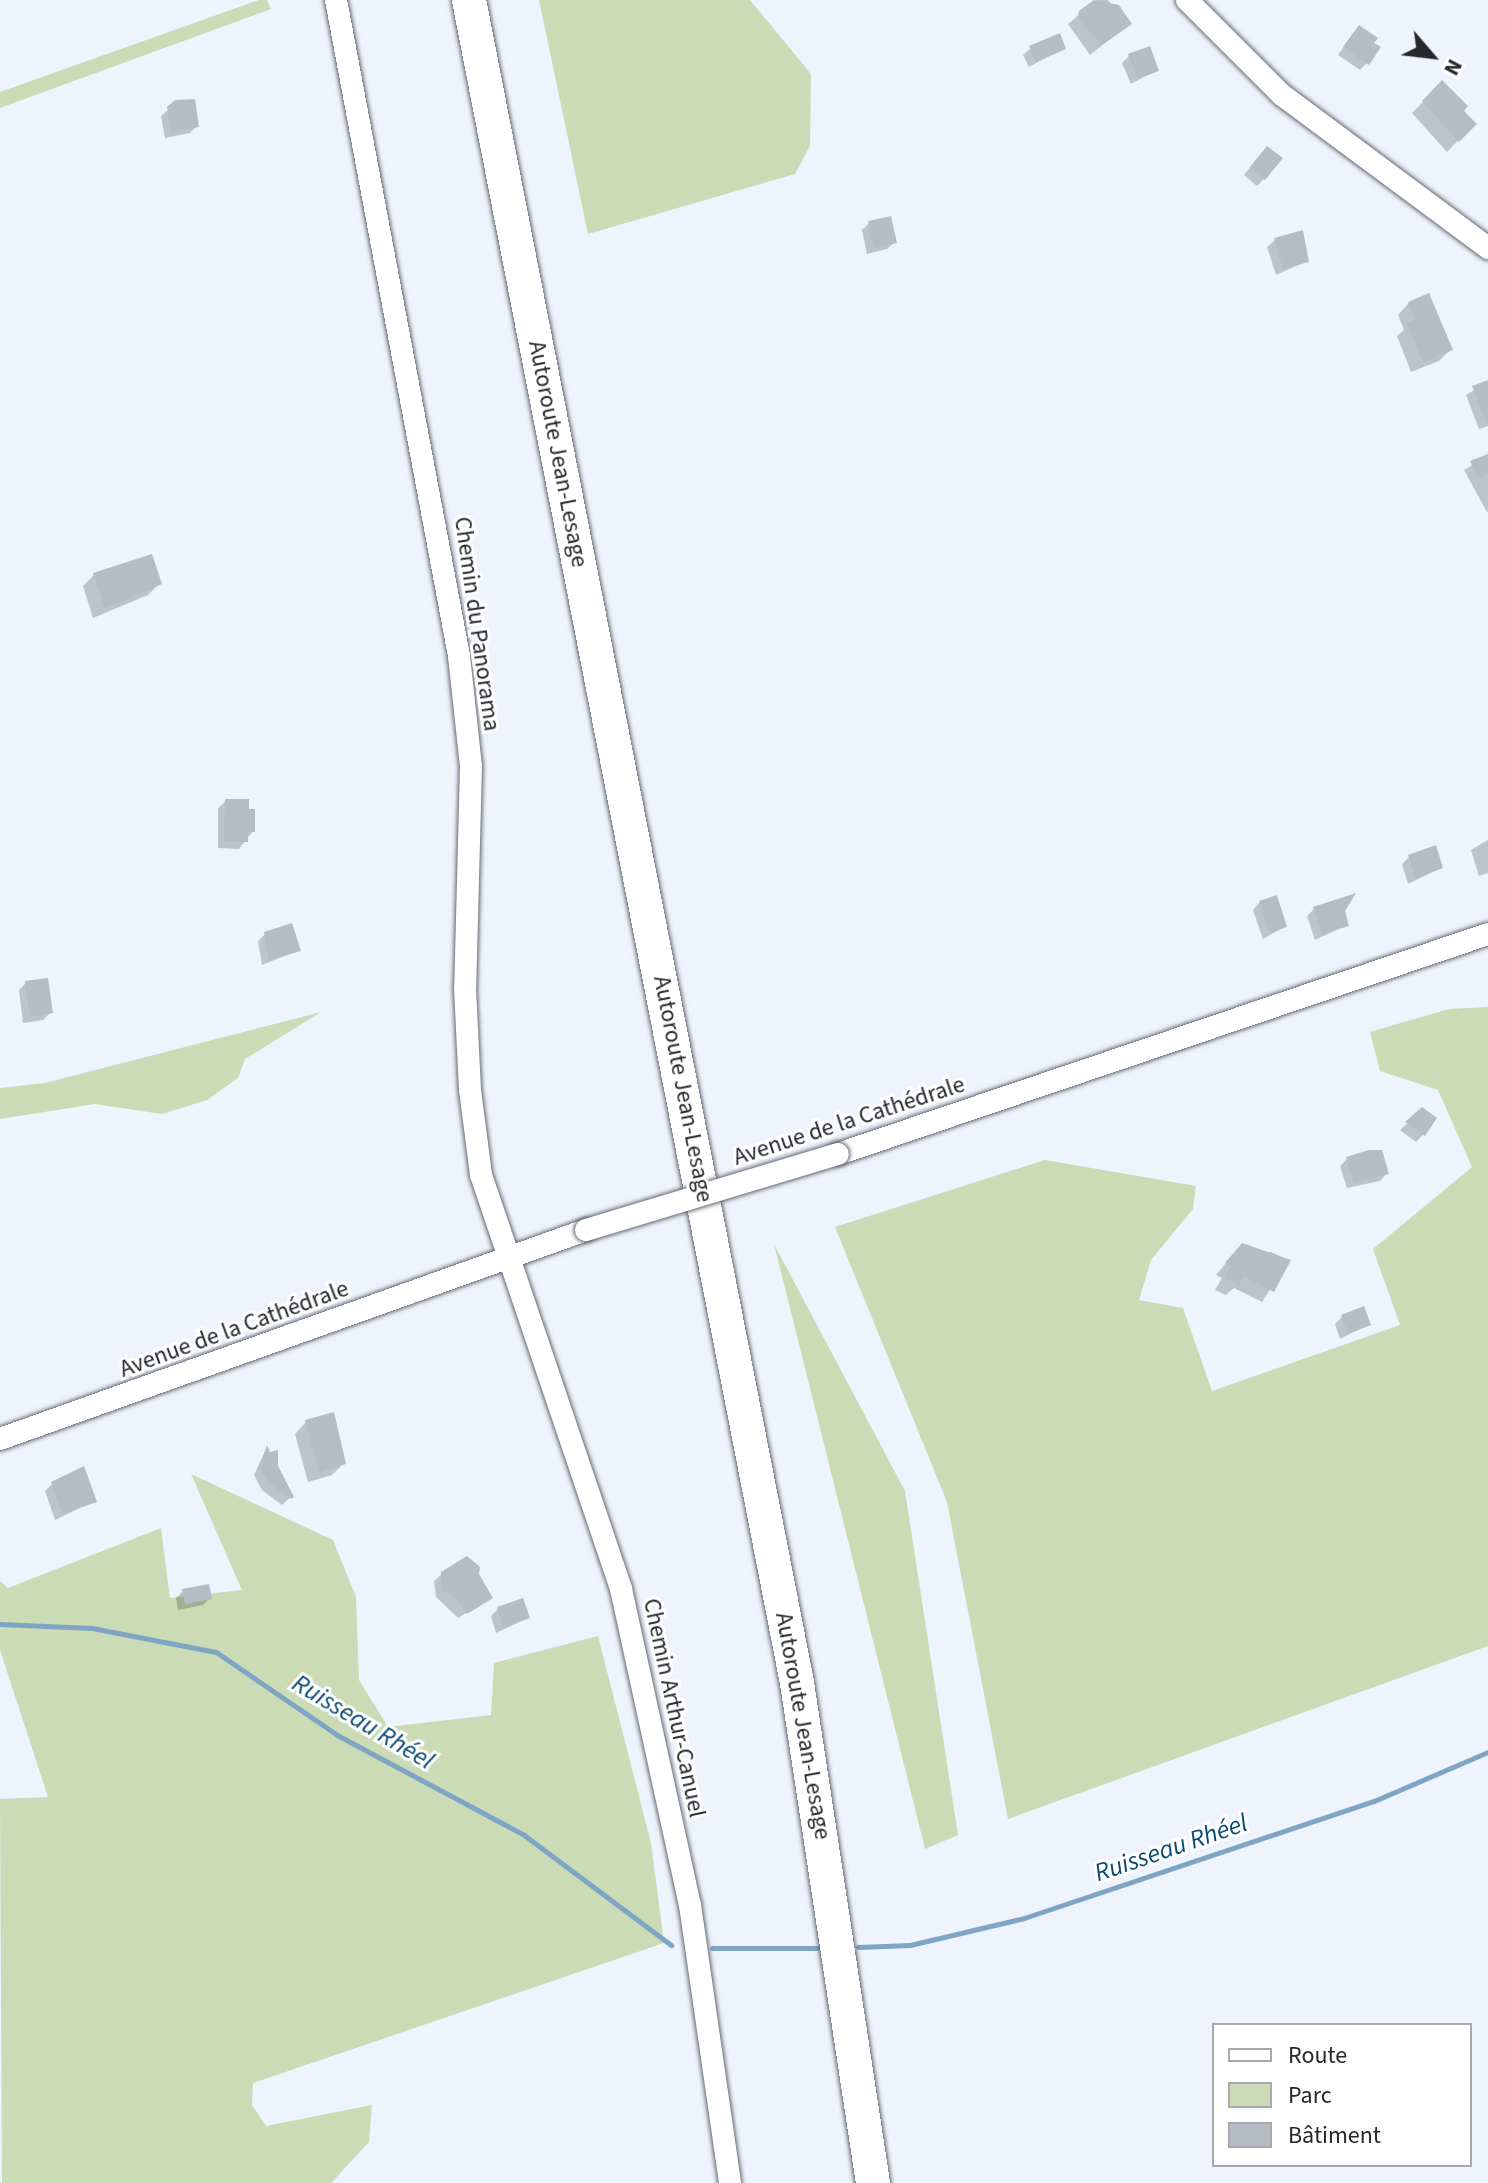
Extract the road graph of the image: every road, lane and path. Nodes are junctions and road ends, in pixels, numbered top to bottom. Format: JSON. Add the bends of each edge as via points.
{"nodes":[{"id":1,"x":336,"y":0,"type":"edge"},
{"id":2,"x":469,"y":0,"type":"edge"},
{"id":3,"x":1187,"y":0,"type":"edge"},
{"id":4,"x":1488,"y":248,"type":"edge"},
{"id":5,"x":1488,"y":934,"type":"edge"},
{"id":6,"x":507,"y":1259,"type":"junction"},
{"id":7,"x":0,"y":1439,"type":"edge"},
{"id":8,"x":730,"y":2183,"type":"edge"},
{"id":9,"x":873,"y":2183,"type":"edge"}],
"edges":[{"from":1,"to":6,"type":"street","name":"Chemin du Panorama","via":[[459,656],[471,766],[465,988],[470,1090],[481,1175]]},
{"from":2,"to":9,"type":"highway","name":"Autoroute Jean-Lesage","via":[[797,1683]]},
{"from":3,"to":4,"type":"street","via":[[1282,95]]},
{"from":5,"to":6,"type":"street","name":"Avenue de la Cathédrale","bridge":true,"via":[[838,1154]]},
{"from":6,"to":7,"type":"street","name":"Avenue de la Cathédrale"},
{"from":6,"to":8,"type":"street","name":"Chemin Arthur-Canuel","via":[[542,1344],[621,1589],[690,1905]]}]}
